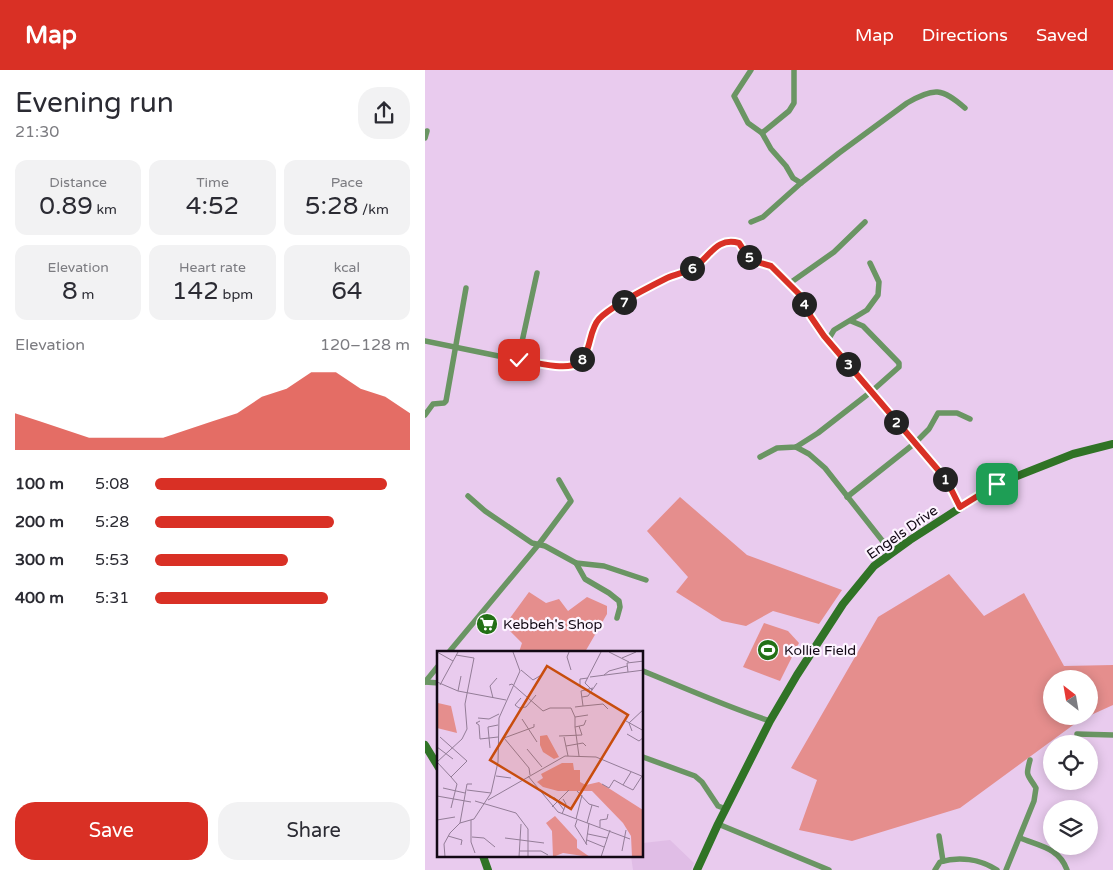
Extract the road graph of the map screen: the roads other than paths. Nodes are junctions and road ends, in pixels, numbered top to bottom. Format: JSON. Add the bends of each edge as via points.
{"nodes":[{"id":1,"x":751,"y":70,"type":"edge"},
{"id":2,"x":795,"y":70,"type":"edge"},
{"id":3,"x":965,"y":108,"type":"dead end"},
{"id":4,"x":427,"y":131,"type":"dead end"},
{"id":5,"x":762,"y":132,"type":"junction"},
{"id":6,"x":425,"y":138,"type":"edge"},
{"id":7,"x":801,"y":183,"type":"junction"},
{"id":8,"x":751,"y":222,"type":"dead end"},
{"id":9,"x":865,"y":222,"type":"dead end"},
{"id":10,"x":870,"y":263,"type":"dead end"},
{"id":11,"x":537,"y":273,"type":"dead end"},
{"id":12,"x":790,"y":283,"type":"junction"},
{"id":13,"x":466,"y":288,"type":"dead end"},
{"id":14,"x":851,"y":321,"type":"junction"},
{"id":15,"x":827,"y":340,"type":"junction"},
{"id":16,"x":425,"y":341,"type":"edge"},
{"id":17,"x":456,"y":347,"type":"junction"},
{"id":18,"x":519,"y":360,"type":"junction"},
{"id":19,"x":872,"y":391,"type":"junction"},
{"id":20,"x":425,"y":415,"type":"edge"},
{"id":21,"x":970,"y":419,"type":"dead end"},
{"id":22,"x":915,"y":443,"type":"junction"},
{"id":23,"x":1113,"y":444,"type":"edge"},
{"id":24,"x":796,"y":447,"type":"junction"},
{"id":25,"x":760,"y":457,"type":"dead end"},
{"id":26,"x":559,"y":480,"type":"dead end"},
{"id":27,"x":468,"y":496,"type":"dead end"},
{"id":28,"x":847,"y":497,"type":"junction"},
{"id":29,"x":960,"y":507,"type":"junction"},
{"id":30,"x":539,"y":544,"type":"junction"},
{"id":31,"x":891,"y":553,"type":"junction"},
{"id":32,"x":576,"y":563,"type":"junction"},
{"id":33,"x":646,"y":580,"type":"dead end"},
{"id":34,"x":617,"y":618,"type":"dead end"},
{"id":35,"x":450,"y":651,"type":"edge"},
{"id":36,"x":437,"y":667,"type":"edge"},
{"id":37,"x":644,"y":671,"type":"edge"},
{"id":38,"x":425,"y":682,"type":"edge"},
{"id":39,"x":771,"y":721,"type":"junction"},
{"id":40,"x":1077,"y":734,"type":"dead end"},
{"id":41,"x":1113,"y":735,"type":"edge"},
{"id":42,"x":425,"y":745,"type":"edge"},
{"id":43,"x":644,"y":757,"type":"edge"},
{"id":44,"x":1030,"y":760,"type":"dead end"},
{"id":45,"x":437,"y":765,"type":"edge"},
{"id":46,"x":726,"y":810,"type":"junction"},
{"id":47,"x":718,"y":824,"type":"junction"},
{"id":48,"x":939,"y":836,"type":"dead end"},
{"id":49,"x":1020,"y":838,"type":"junction"},
{"id":50,"x":484,"y":858,"type":"edge"},
{"id":51,"x":943,"y":860,"type":"junction"},
{"id":52,"x":488,"y":870,"type":"edge"},
{"id":53,"x":697,"y":870,"type":"edge"},
{"id":54,"x":829,"y":870,"type":"edge"},
{"id":55,"x":935,"y":870,"type":"edge"},
{"id":56,"x":997,"y":870,"type":"edge"},
{"id":57,"x":1006,"y":870,"type":"edge"},
{"id":58,"x":1067,"y":870,"type":"edge"}],
"edges":[{"from":1,"to":5,"type":"street","via":[[734,96],[748,123]]},
{"from":2,"to":5,"type":"street","via":[[794,103],[789,111]]},
{"from":3,"to":7,"type":"street","via":[[952,96],[940,92],[919,96]]},
{"from":4,"to":6,"type":"street"},
{"from":5,"to":7,"type":"street","via":[[793,178]]},
{"from":7,"to":8,"type":"street","via":[[763,217]]},
{"from":9,"to":12,"type":"street","via":[[834,252]]},
{"from":10,"to":14,"type":"street","via":[[879,282],[878,295],[867,310]]},
{"from":11,"to":18,"type":"street"},
{"from":12,"to":15,"type":"street"},
{"from":12,"to":18,"type":"street","via":[[771,266],[750,260],[739,243],[729,240],[695,267],[667,278],[599,318],[579,363],[567,367]]},
{"from":13,"to":17,"type":"street"},
{"from":14,"to":15,"type":"street","via":[[835,330]]},
{"from":14,"to":19,"type":"street","via":[[863,326],[899,363],[899,367]]},
{"from":15,"to":19,"type":"street"},
{"from":16,"to":17,"type":"street"},
{"from":17,"to":18,"type":"street"},
{"from":17,"to":20,"type":"street","via":[[446,401],[433,404]]},
{"from":19,"to":22,"type":"street"},
{"from":19,"to":24,"type":"street"},
{"from":21,"to":22,"type":"street","via":[[957,413],[938,414]]},
{"from":22,"to":28,"type":"street"},
{"from":22,"to":29,"type":"street","via":[[949,485]]},
{"from":23,"to":29,"type":"street","name":"Engels Drive","via":[[1028,470],[997,484]]},
{"from":24,"to":25,"type":"street","via":[[777,448]]},
{"from":24,"to":28,"type":"street","via":[[825,468]]},
{"from":26,"to":30,"type":"street","via":[[571,501]]},
{"from":27,"to":30,"type":"street","via":[[520,536]]},
{"from":28,"to":31,"type":"street"},
{"from":29,"to":31,"type":"street","name":"Engels Drive"},
{"from":30,"to":32,"type":"street"},
{"from":30,"to":35,"type":"street"},
{"from":31,"to":39,"type":"street","name":"Engels Drive","via":[[874,566],[843,604]]},
{"from":32,"to":33,"type":"street","via":[[604,566]]},
{"from":32,"to":34,"type":"street","via":[[585,579],[619,602]]},
{"from":36,"to":38,"type":"street"},
{"from":37,"to":39,"type":"street","via":[[737,711]]},
{"from":39,"to":46,"type":"street"},
{"from":40,"to":41,"type":"street"},
{"from":42,"to":45,"type":"street"},
{"from":43,"to":46,"type":"street","via":[[695,776],[718,806]]},
{"from":44,"to":49,"type":"street","via":[[1026,772],[1036,788]]},
{"from":46,"to":47,"type":"street"},
{"from":47,"to":53,"type":"street"},
{"from":47,"to":54,"type":"street"},
{"from":48,"to":51,"type":"street"},
{"from":49,"to":57,"type":"street"},
{"from":49,"to":58,"type":"street","via":[[1058,853]]},
{"from":50,"to":52,"type":"street"},
{"from":51,"to":55,"type":"street"},
{"from":51,"to":56,"type":"street","via":[[971,860]]}]}
